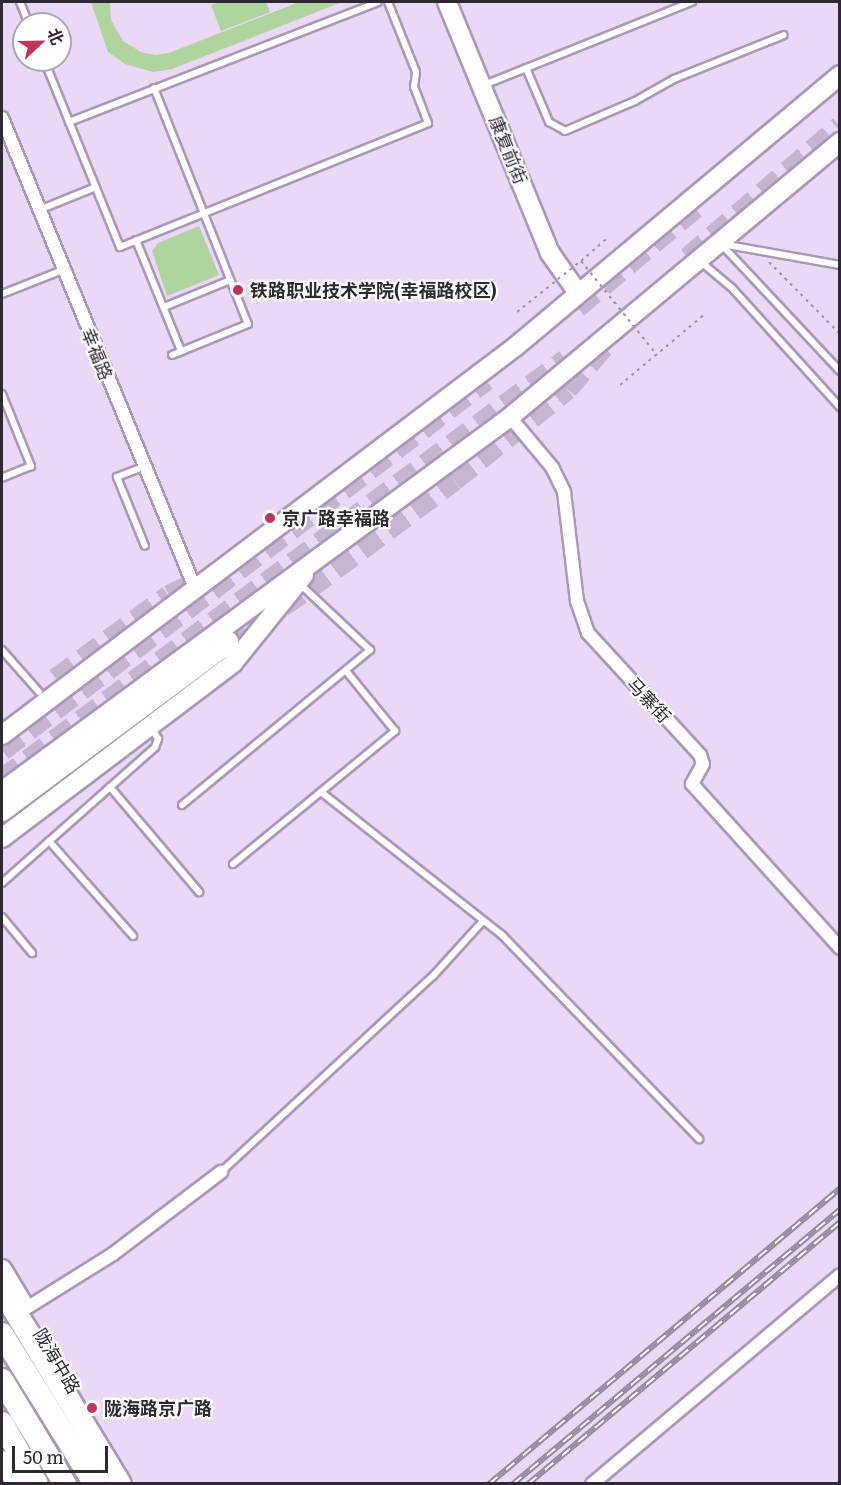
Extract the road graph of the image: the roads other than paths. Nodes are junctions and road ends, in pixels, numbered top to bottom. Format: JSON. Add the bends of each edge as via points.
{"nodes":[{"id":1,"x":378,"y":2,"type":"edge"},
{"id":2,"x":388,"y":2,"type":"edge"},
{"id":3,"x":447,"y":2,"type":"edge"},
{"id":4,"x":692,"y":2,"type":"edge"},
{"id":5,"x":784,"y":35,"type":"dead end"},
{"id":6,"x":526,"y":68,"type":"junction"},
{"id":7,"x":49,"y":72,"type":"edge"},
{"id":8,"x":840,"y":75,"type":"edge"},
{"id":9,"x":482,"y":86,"type":"junction"},
{"id":10,"x":154,"y":88,"type":"junction"},
{"id":11,"x":2,"y":118,"type":"edge"},
{"id":12,"x":69,"y":122,"type":"junction"},
{"id":13,"x":840,"y":142,"type":"edge"},
{"id":14,"x":96,"y":187,"type":"junction"},
{"id":15,"x":39,"y":210,"type":"junction"},
{"id":16,"x":203,"y":213,"type":"junction"},
{"id":17,"x":136,"y":240,"type":"junction"},
{"id":18,"x":721,"y":244,"type":"junction"},
{"id":19,"x":700,"y":261,"type":"junction"},
{"id":20,"x":840,"y":265,"type":"edge"},
{"id":21,"x":63,"y":270,"type":"junction"},
{"id":22,"x":230,"y":280,"type":"junction"},
{"id":23,"x":578,"y":293,"type":"junction"},
{"id":24,"x":2,"y":294,"type":"edge"},
{"id":25,"x":164,"y":307,"type":"junction"},
{"id":26,"x":181,"y":351,"type":"junction"},
{"id":27,"x":172,"y":355,"type":"dead end"},
{"id":28,"x":840,"y":371,"type":"edge"},
{"id":29,"x":2,"y":394,"type":"edge"},
{"id":30,"x":840,"y":407,"type":"edge"},
{"id":31,"x":510,"y":417,"type":"junction"},
{"id":32,"x":143,"y":467,"type":"junction"},
{"id":33,"x":2,"y":478,"type":"edge"},
{"id":34,"x":146,"y":546,"type":"dead end"},
{"id":35,"x":319,"y":557,"type":"junction"},
{"id":36,"x":299,"y":582,"type":"junction"},
{"id":37,"x":195,"y":588,"type":"junction"},
{"id":38,"x":227,"y":642,"type":"tunnel mouth"},
{"id":39,"x":2,"y":650,"type":"edge"},
{"id":40,"x":346,"y":672,"type":"junction"},
{"id":41,"x":56,"y":679,"type":"tunnel mouth"},
{"id":42,"x":39,"y":692,"type":"junction"},
{"id":43,"x":2,"y":720,"type":"edge"},
{"id":44,"x":150,"y":724,"type":"junction"},
{"id":45,"x":2,"y":735,"type":"edge"},
{"id":46,"x":110,"y":787,"type":"junction"},
{"id":47,"x":2,"y":791,"type":"edge"},
{"id":48,"x":321,"y":792,"type":"junction"},
{"id":49,"x":182,"y":806,"type":"dead end"},
{"id":50,"x":2,"y":810,"type":"edge"},
{"id":51,"x":2,"y":838,"type":"edge"},
{"id":52,"x":49,"y":841,"type":"junction"},
{"id":53,"x":233,"y":864,"type":"dead end"},
{"id":54,"x":2,"y":883,"type":"edge"},
{"id":55,"x":199,"y":892,"type":"dead end"},
{"id":56,"x":2,"y":917,"type":"edge"},
{"id":57,"x":483,"y":921,"type":"junction"},
{"id":58,"x":133,"y":936,"type":"dead end"},
{"id":59,"x":840,"y":948,"type":"edge"},
{"id":60,"x":32,"y":953,"type":"dead end"},
{"id":61,"x":699,"y":1139,"type":"dead end"},
{"id":62,"x":221,"y":1172,"type":"joint"},
{"id":63,"x":2,"y":1269,"type":"edge"},
{"id":64,"x":840,"y":1275,"type":"edge"},
{"id":65,"x":2,"y":1290,"type":"edge"},
{"id":66,"x":25,"y":1308,"type":"junction"},
{"id":67,"x":2,"y":1334,"type":"edge"},
{"id":68,"x":2,"y":1380,"type":"edge"},
{"id":69,"x":2,"y":1423,"type":"edge"},
{"id":70,"x":2,"y":1460,"type":"edge"},
{"id":71,"x":16,"y":1484,"type":"edge"},
{"id":72,"x":37,"y":1484,"type":"edge"},
{"id":73,"x":65,"y":1484,"type":"edge"},
{"id":74,"x":95,"y":1484,"type":"edge"},
{"id":75,"x":120,"y":1484,"type":"edge"},
{"id":76,"x":131,"y":1484,"type":"edge"},
{"id":77,"x":592,"y":1484,"type":"edge"}],
"edges":[{"from":1,"to":10,"type":"lane"},
{"from":2,"to":16,"type":"lane","via":[[416,72],[414,87],[428,123]]},
{"from":3,"to":9,"type":"main road","name":"康复前街"},
{"from":4,"to":6,"type":"lane"},
{"from":5,"to":6,"type":"lane","via":[[674,79],[635,101],[565,131],[549,122]]},
{"from":6,"to":9,"type":"lane"},
{"from":7,"to":12,"type":"lane"},
{"from":8,"to":23,"type":"main road"},
{"from":9,"to":23,"type":"main road","name":"康复前街","via":[[550,253]]},
{"from":10,"to":12,"type":"lane"},
{"from":10,"to":16,"type":"lane"},
{"from":11,"to":15,"type":"street","name":"幸福路"},
{"from":12,"to":14,"type":"lane"},
{"from":13,"to":18,"type":"main road"},
{"from":14,"to":15,"type":"lane"},
{"from":14,"to":17,"type":"lane","via":[[120,247]]},
{"from":15,"to":21,"type":"street","name":"幸福路"},
{"from":16,"to":17,"type":"lane"},
{"from":16,"to":22,"type":"lane"},
{"from":17,"to":25,"type":"lane"},
{"from":18,"to":19,"type":"main road"},
{"from":18,"to":20,"type":"lane"},
{"from":18,"to":28,"type":"lane"},
{"from":19,"to":30,"type":"lane","via":[[732,288]]},
{"from":19,"to":31,"type":"main road"},
{"from":21,"to":24,"type":"lane"},
{"from":21,"to":32,"type":"street","name":"幸福路"},
{"from":22,"to":25,"type":"lane"},
{"from":22,"to":26,"type":"lane","via":[[248,324]]},
{"from":23,"to":37,"type":"main road","via":[[515,346]]},
{"from":25,"to":26,"type":"lane"},
{"from":26,"to":27,"type":"lane"},
{"from":29,"to":33,"type":"lane","via":[[31,466]]},
{"from":31,"to":35,"type":"main road"},
{"from":31,"to":59,"type":"street","name":"马寨街","via":[[552,467],[564,492],[577,600],[588,633],[700,755],[703,764],[692,784]]},
{"from":32,"to":34,"type":"lane","via":[[117,477]]},
{"from":32,"to":37,"type":"street","name":"幸福路"},
{"from":35,"to":36,"type":"main road"},
{"from":35,"to":47,"type":"main road"},
{"from":36,"to":40,"type":"lane","via":[[368,646],[370,650],[363,659]]},
{"from":36,"to":44,"type":"main road","via":[[233,663]]},
{"from":37,"to":45,"type":"main road"},
{"from":38,"to":50,"type":"highway"},
{"from":39,"to":42,"type":"lane"},
{"from":40,"to":48,"type":"lane","via":[[395,731]]},
{"from":40,"to":49,"type":"lane"},
{"from":41,"to":42,"type":"main road"},
{"from":42,"to":43,"type":"main road"},
{"from":44,"to":46,"type":"lane","via":[[158,739],[156,747]]},
{"from":44,"to":51,"type":"main road"},
{"from":46,"to":52,"type":"lane"},
{"from":46,"to":55,"type":"lane"},
{"from":48,"to":53,"type":"lane"},
{"from":48,"to":57,"type":"lane"},
{"from":52,"to":54,"type":"lane"},
{"from":52,"to":58,"type":"lane"},
{"from":56,"to":60,"type":"lane"},
{"from":57,"to":61,"type":"lane","via":[[502,935]]},
{"from":57,"to":62,"type":"lane","via":[[433,976]]},
{"from":62,"to":66,"type":"street","via":[[113,1254]]},
{"from":63,"to":66,"type":"main road","name":"陇海中路"},
{"from":64,"to":77,"type":"street"},
{"from":65,"to":75,"type":"highway"},
{"from":66,"to":76,"type":"main road","name":"陇海中路"},
{"from":67,"to":74,"type":"highway"},
{"from":68,"to":73,"type":"highway"},
{"from":69,"to":72,"type":"highway"},
{"from":70,"to":71,"type":"main road"}]}
